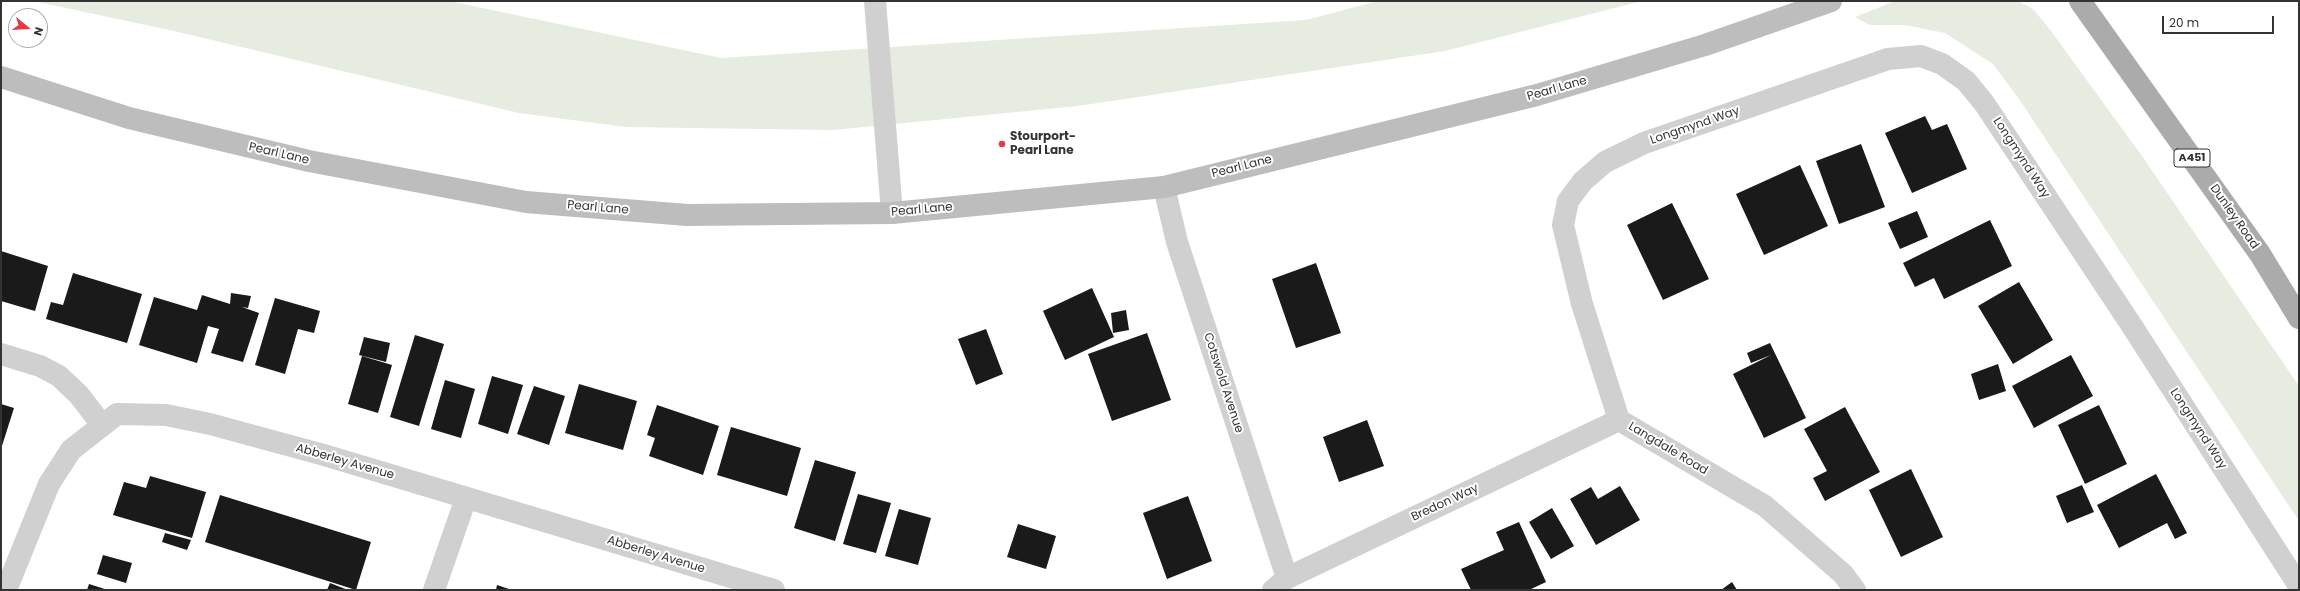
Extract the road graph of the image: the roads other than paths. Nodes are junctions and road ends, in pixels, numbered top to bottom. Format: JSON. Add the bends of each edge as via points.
{"nodes":[{"id":1,"x":875,"y":1,"type":"edge"},
{"id":2,"x":1831,"y":1,"type":"edge"},
{"id":3,"x":2080,"y":1,"type":"edge"},
{"id":4,"x":1,"y":77,"type":"edge"},
{"id":5,"x":1583,"y":181,"type":"joint"},
{"id":6,"x":1164,"y":186,"type":"junction"},
{"id":7,"x":892,"y":213,"type":"junction"},
{"id":8,"x":2299,"y":318,"type":"edge"},
{"id":9,"x":1,"y":354,"type":"edge"},
{"id":10,"x":1619,"y":420,"type":"junction"},
{"id":11,"x":102,"y":425,"type":"junction"},
{"id":12,"x":466,"y":498,"type":"junction"},
{"id":13,"x":1280,"y":584,"type":"edge"},
{"id":14,"x":2299,"y":586,"type":"edge"},
{"id":15,"x":6,"y":590,"type":"edge"},
{"id":16,"x":434,"y":590,"type":"edge"},
{"id":17,"x":774,"y":590,"type":"edge"},
{"id":18,"x":1855,"y":590,"type":"edge"}],
"edges":[{"from":1,"to":7,"type":"street"},
{"from":2,"to":6,"type":"main road","name":"Pearl Lane","via":[[1705,45],[1537,95]]},
{"from":3,"to":8,"type":"main road","name":"Dunley Road","number":"A451","via":[[2260,254]]},
{"from":4,"to":7,"type":"main road","name":"Pearl Lane","via":[[129,118],[279,154],[526,202],[688,215]]},
{"from":5,"to":10,"type":"street","name":"Langdale Road","via":[[1568,201],[1563,225],[1582,304]]},
{"from":5,"to":14,"type":"street","name":"Longmynd Way","via":[[1605,162],[1644,143],[1888,59],[1921,56],[1942,64],[1966,81],[1984,103],[2132,326]]},
{"from":6,"to":7,"type":"main road","name":"Pearl Lane"},
{"from":6,"to":13,"type":"street","name":"Cotswold Avenue","via":[[1177,242]]},
{"from":9,"to":11,"type":"street","via":[[40,366],[59,376],[79,395]]},
{"from":10,"to":13,"type":"street","name":"Bredon Way"},
{"from":10,"to":18,"type":"street","name":"Langdale Road","via":[[1765,506],[1843,574]]},
{"from":11,"to":12,"type":"street","name":"Abberley Avenue","via":[[117,414],[166,415],[210,424]]},
{"from":11,"to":15,"type":"street","name":"Abberley Avenue","via":[[71,450],[49,484]]},
{"from":12,"to":16,"type":"street"},
{"from":12,"to":17,"type":"street","name":"Abberley Avenue"}]}
